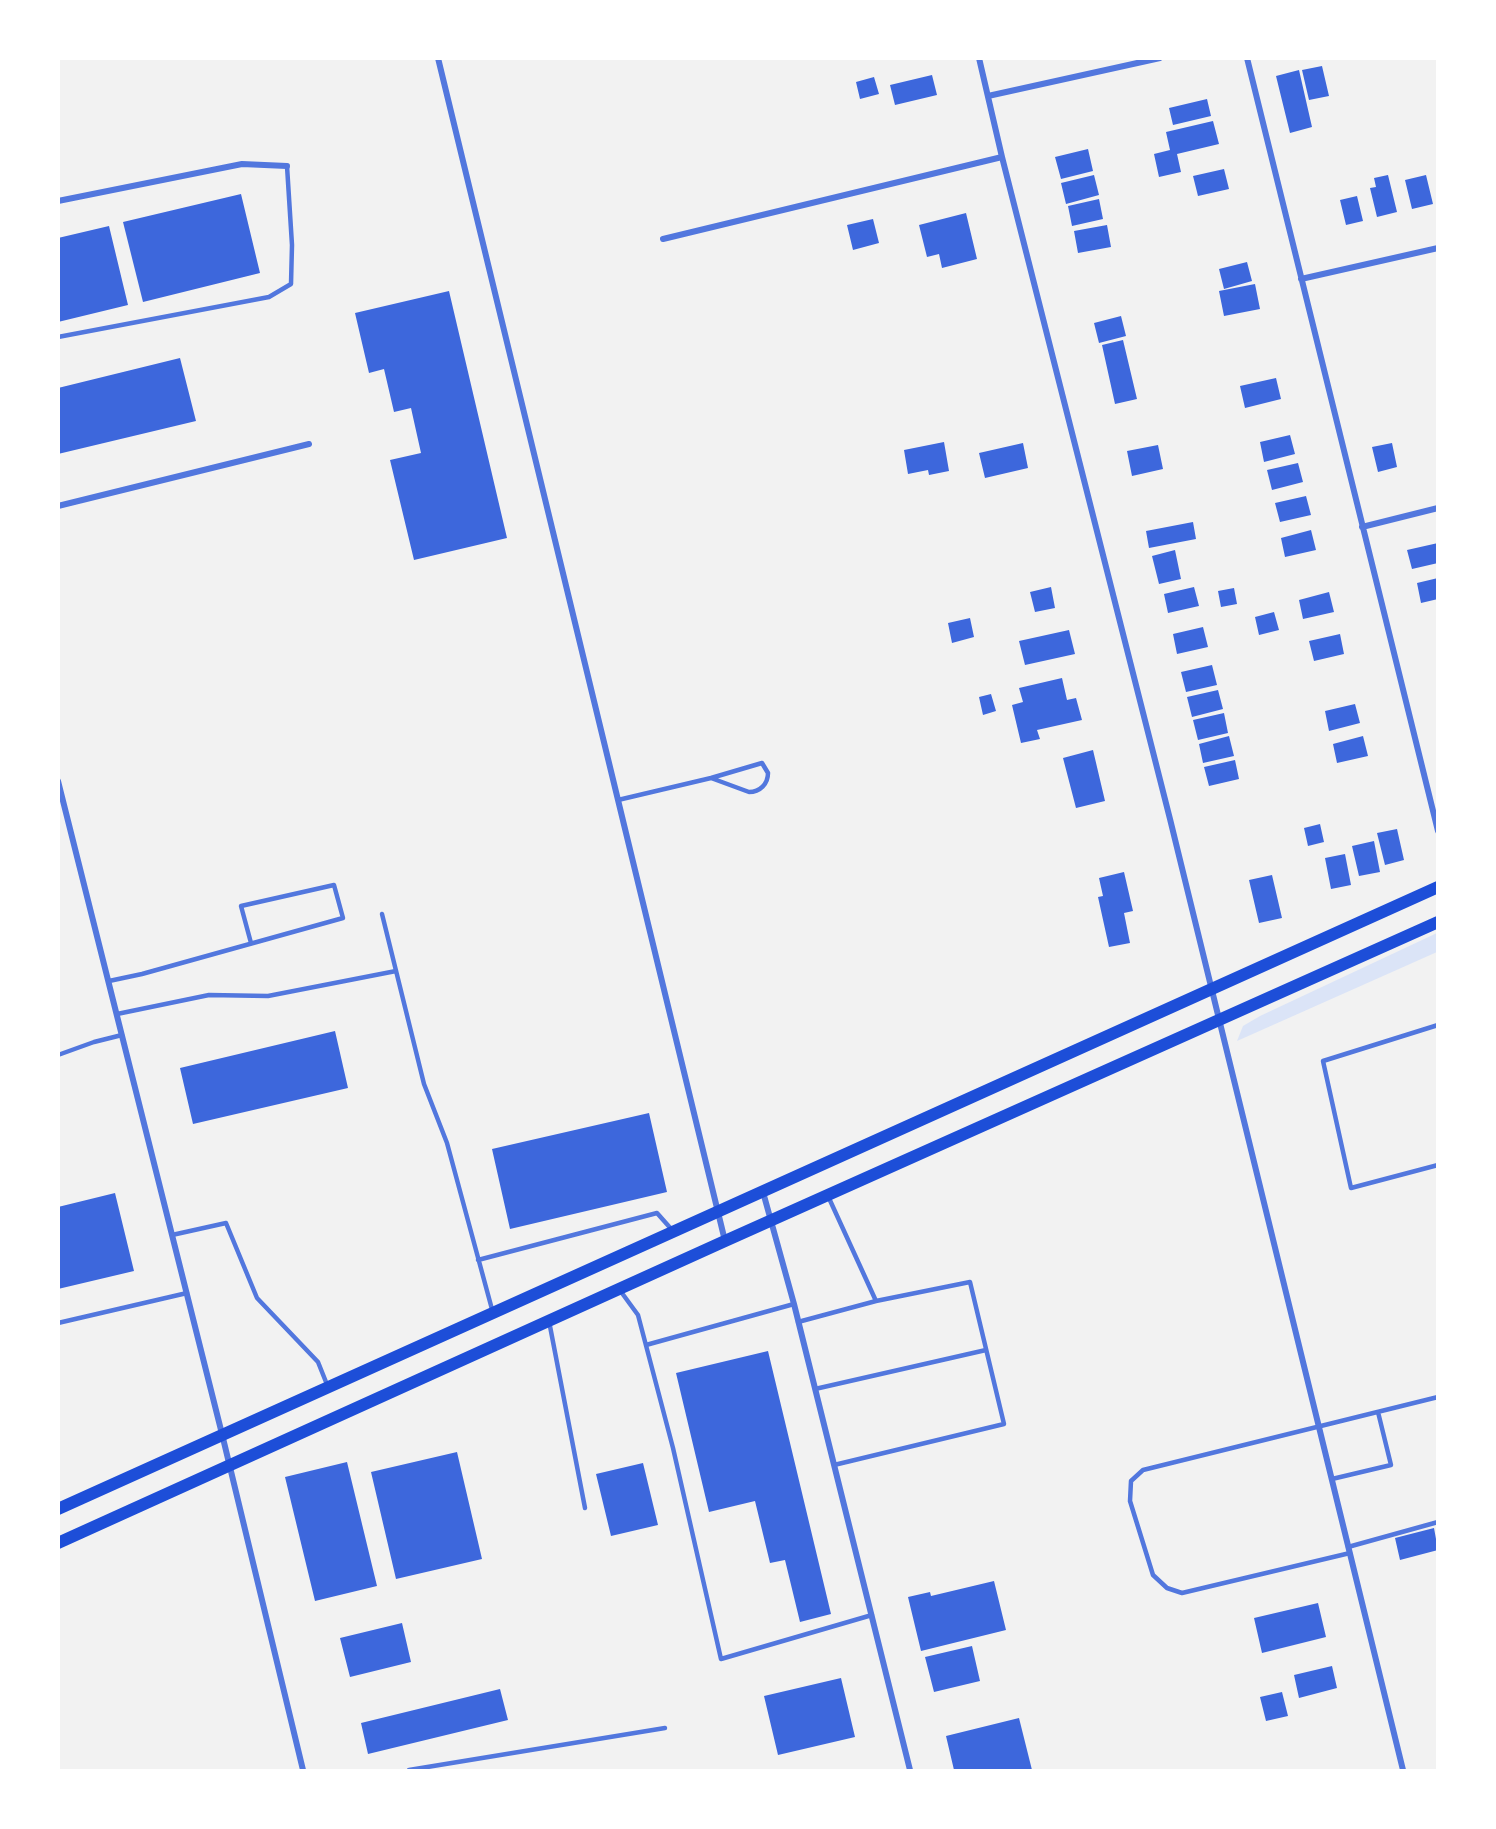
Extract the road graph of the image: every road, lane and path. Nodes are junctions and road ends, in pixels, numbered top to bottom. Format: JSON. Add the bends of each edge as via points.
{"nodes":[{"id":1,"x":438,"y":58,"type":"edge"},
{"id":2,"x":979,"y":58,"type":"edge"},
{"id":3,"x":1160,"y":58,"type":"edge"},
{"id":4,"x":1247,"y":58,"type":"edge"},
{"id":5,"x":988,"y":96,"type":"junction"},
{"id":6,"x":1002,"y":157,"type":"junction"},
{"id":7,"x":287,"y":166,"type":"joint"},
{"id":8,"x":58,"y":201,"type":"edge"},
{"id":9,"x":663,"y":239,"type":"dead end"},
{"id":10,"x":1437,"y":248,"type":"edge"},
{"id":11,"x":1301,"y":279,"type":"junction"},
{"id":12,"x":58,"y":337,"type":"edge"},
{"id":13,"x":309,"y":444,"type":"dead end"},
{"id":14,"x":58,"y":506,"type":"edge"},
{"id":15,"x":1437,"y":508,"type":"edge"},
{"id":16,"x":1362,"y":527,"type":"junction"},
{"id":17,"x":711,"y":778,"type":"junction"},
{"id":18,"x":58,"y":782,"type":"edge"},
{"id":19,"x":618,"y":800,"type":"junction"},
{"id":20,"x":1437,"y":831,"type":"edge"},
{"id":21,"x":1437,"y":887,"type":"edge"},
{"id":22,"x":382,"y":914,"type":"dead end"},
{"id":23,"x":1437,"y":922,"type":"edge"},
{"id":24,"x":251,"y":943,"type":"junction"},
{"id":25,"x":396,"y":971,"type":"junction"},
{"id":26,"x":109,"y":981,"type":"junction"},
{"id":27,"x":1211,"y":989,"type":"junction"},
{"id":28,"x":117,"y":1014,"type":"junction"},
{"id":29,"x":1219,"y":1019,"type":"junction"},
{"id":30,"x":1437,"y":1025,"type":"edge"},
{"id":31,"x":122,"y":1035,"type":"junction"},
{"id":32,"x":58,"y":1055,"type":"edge"},
{"id":33,"x":1437,"y":1165,"type":"edge"},
{"id":34,"x":763,"y":1191,"type":"junction"},
{"id":35,"x":827,"y":1196,"type":"junction"},
{"id":36,"x":717,"y":1211,"type":"junction"},
{"id":37,"x":771,"y":1221,"type":"junction"},
{"id":38,"x":673,"y":1231,"type":"junction"},
{"id":39,"x":172,"y":1235,"type":"junction"},
{"id":40,"x":724,"y":1241,"type":"junction"},
{"id":41,"x":478,"y":1260,"type":"junction"},
{"id":42,"x":618,"y":1289,"type":"junction"},
{"id":43,"x":187,"y":1293,"type":"junction"},
{"id":44,"x":876,"y":1301,"type":"junction"},
{"id":45,"x":794,"y":1304,"type":"junction"},
{"id":46,"x":493,"y":1312,"type":"junction"},
{"id":47,"x":549,"y":1321,"type":"junction"},
{"id":48,"x":798,"y":1322,"type":"junction"},
{"id":49,"x":58,"y":1323,"type":"edge"},
{"id":50,"x":646,"y":1345,"type":"junction"},
{"id":51,"x":986,"y":1350,"type":"junction"},
{"id":52,"x":328,"y":1387,"type":"junction"},
{"id":53,"x":815,"y":1389,"type":"junction"},
{"id":54,"x":1437,"y":1398,"type":"edge"},
{"id":55,"x":1378,"y":1412,"type":"junction"},
{"id":56,"x":1319,"y":1426,"type":"junction"},
{"id":57,"x":222,"y":1434,"type":"junction"},
{"id":58,"x":834,"y":1465,"type":"junction"},
{"id":59,"x":230,"y":1467,"type":"junction"},
{"id":60,"x":1332,"y":1479,"type":"junction"},
{"id":61,"x":585,"y":1508,"type":"dead end"},
{"id":62,"x":58,"y":1509,"type":"edge"},
{"id":63,"x":1437,"y":1522,"type":"edge"},
{"id":64,"x":58,"y":1544,"type":"edge"},
{"id":65,"x":1349,"y":1550,"type":"junction"},
{"id":66,"x":872,"y":1615,"type":"junction"},
{"id":67,"x":665,"y":1728,"type":"dead end"},
{"id":68,"x":303,"y":1770,"type":"edge"},
{"id":69,"x":409,"y":1770,"type":"edge"},
{"id":70,"x":910,"y":1770,"type":"edge"},
{"id":71,"x":1403,"y":1770,"type":"edge"}],
"edges":[{"from":1,"to":19,"type":"street"},
{"from":2,"to":5,"type":"street"},
{"from":3,"to":5,"type":"street"},
{"from":4,"to":11,"type":"street"},
{"from":5,"to":6,"type":"street"},
{"from":6,"to":9,"type":"street"},
{"from":6,"to":27,"type":"street"},
{"from":7,"to":8,"type":"street","via":[[242,164]]},
{"from":7,"to":12,"type":"lane","via":[[291,284],[269,297]]},
{"from":10,"to":11,"type":"street"},
{"from":11,"to":16,"type":"street"},
{"from":13,"to":14,"type":"street"},
{"from":15,"to":16,"type":"street"},
{"from":16,"to":20,"type":"street"},
{"from":17,"to":17,"type":"lane","via":[[762,763],[768,778],[754,792]]},
{"from":17,"to":19,"type":"lane"},
{"from":18,"to":26,"type":"street"},
{"from":19,"to":36,"type":"street"},
{"from":21,"to":27,"type":"main road"},
{"from":22,"to":25,"type":"lane"},
{"from":23,"to":29,"type":"main road"},
{"from":24,"to":24,"type":"lane","via":[[343,918],[334,885],[241,906]]},
{"from":24,"to":26,"type":"lane"},
{"from":25,"to":28,"type":"lane","via":[[268,996],[209,995]]},
{"from":25,"to":41,"type":"lane","via":[[424,1084],[447,1143]]},
{"from":26,"to":28,"type":"street"},
{"from":27,"to":29,"type":"street"},
{"from":27,"to":34,"type":"main road"},
{"from":28,"to":31,"type":"street"},
{"from":29,"to":35,"type":"main road"},
{"from":29,"to":56,"type":"street"},
{"from":30,"to":33,"type":"lane","via":[[1323,1061],[1351,1188]]},
{"from":31,"to":32,"type":"lane"},
{"from":31,"to":39,"type":"street"},
{"from":34,"to":36,"type":"main road"},
{"from":34,"to":37,"type":"street"},
{"from":35,"to":37,"type":"main road"},
{"from":35,"to":44,"type":"lane"},
{"from":36,"to":38,"type":"main road"},
{"from":36,"to":40,"type":"street"},
{"from":37,"to":40,"type":"main road"},
{"from":37,"to":45,"type":"street"},
{"from":38,"to":41,"type":"lane","via":[[657,1213]]},
{"from":38,"to":46,"type":"main road"},
{"from":39,"to":43,"type":"street"},
{"from":39,"to":52,"type":"lane","via":[[226,1222],[257,1298],[318,1362]]},
{"from":40,"to":42,"type":"main road"},
{"from":41,"to":46,"type":"lane"},
{"from":42,"to":47,"type":"main road"},
{"from":42,"to":50,"type":"lane","via":[[638,1315]]},
{"from":43,"to":49,"type":"lane"},
{"from":43,"to":57,"type":"street"},
{"from":44,"to":48,"type":"lane"},
{"from":44,"to":51,"type":"lane","via":[[970,1282]]},
{"from":45,"to":48,"type":"street"},
{"from":45,"to":50,"type":"lane"},
{"from":46,"to":52,"type":"main road"},
{"from":47,"to":59,"type":"main road"},
{"from":47,"to":61,"type":"lane"},
{"from":48,"to":53,"type":"street"},
{"from":50,"to":66,"type":"lane","via":[[721,1659]]},
{"from":51,"to":53,"type":"lane"},
{"from":51,"to":58,"type":"lane","via":[[1004,1424]]},
{"from":52,"to":57,"type":"main road"},
{"from":53,"to":58,"type":"street"},
{"from":54,"to":55,"type":"lane"},
{"from":55,"to":56,"type":"lane"},
{"from":55,"to":60,"type":"lane","via":[[1391,1465]]},
{"from":56,"to":60,"type":"street"},
{"from":56,"to":65,"type":"lane","via":[[1143,1470],[1131,1481],[1130,1501],[1153,1575],[1167,1588],[1182,1593]]},
{"from":57,"to":59,"type":"street"},
{"from":57,"to":62,"type":"main road"},
{"from":58,"to":66,"type":"street"},
{"from":59,"to":64,"type":"main road"},
{"from":59,"to":68,"type":"street"},
{"from":60,"to":65,"type":"street"},
{"from":63,"to":65,"type":"lane"},
{"from":65,"to":71,"type":"street"},
{"from":66,"to":70,"type":"street"},
{"from":67,"to":69,"type":"lane"}]}
